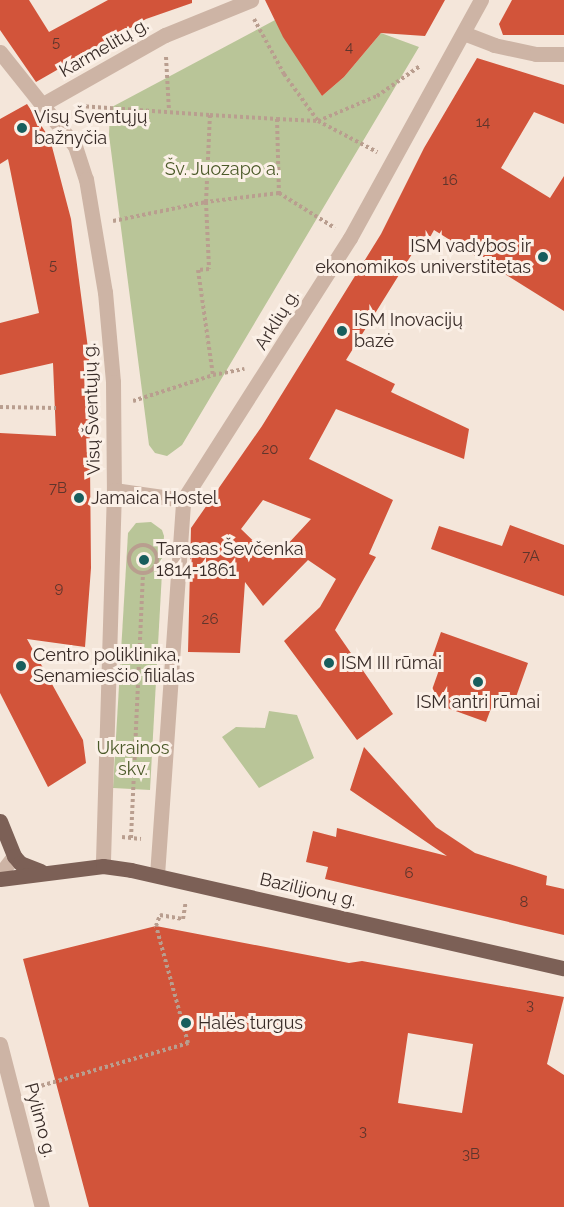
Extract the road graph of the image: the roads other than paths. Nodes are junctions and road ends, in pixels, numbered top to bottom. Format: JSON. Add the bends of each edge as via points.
{"nodes":[{"id":1,"x":481,"y":0,"type":"edge"},
{"id":2,"x":248,"y":1,"type":"edge"},
{"id":3,"x":466,"y":34,"type":"junction"},
{"id":4,"x":0,"y":52,"type":"edge"},
{"id":5,"x":564,"y":54,"type":"edge"},
{"id":6,"x":43,"y":104,"type":"junction"},
{"id":7,"x":114,"y":490,"type":"junction"},
{"id":8,"x":183,"y":500,"type":"junction"},
{"id":9,"x":0,"y":820,"type":"edge"},
{"id":10,"x":14,"y":856,"type":"junction"},
{"id":11,"x":103,"y":866,"type":"junction"},
{"id":12,"x":41,"y":871,"type":"junction"},
{"id":13,"x":0,"y":874,"type":"edge"},
{"id":14,"x":157,"y":875,"type":"junction"},
{"id":15,"x":0,"y":879,"type":"edge"},
{"id":16,"x":564,"y":968,"type":"edge"},
{"id":17,"x":0,"y":1044,"type":"edge"},
{"id":18,"x":42,"y":1207,"type":"edge"}],
"edges":[{"from":1,"to":3,"type":"street","name":"Arklių g."},
{"from":2,"to":6,"type":"street","name":"Karmelitų g.","via":[[165,36]]},
{"from":3,"to":5,"type":"street","via":[[505,48]]},
{"from":3,"to":8,"type":"street","name":"Arklių g.","via":[[350,238]]},
{"from":4,"to":6,"type":"street","name":"Visų Šventųjų g."},
{"from":6,"to":7,"type":"street","name":"Visų Šventųjų g.","via":[[75,146],[95,225],[105,292],[114,408]]},
{"from":7,"to":8,"type":"street"},
{"from":7,"to":11,"type":"street","name":"Visų Šventųjų g."},
{"from":8,"to":14,"type":"street"},
{"from":9,"to":10,"type":"main road"},
{"from":10,"to":12,"type":"main road","via":[[20,863]]},
{"from":10,"to":13,"type":"street"},
{"from":11,"to":12,"type":"main road","name":"Bazilijonų g."},
{"from":11,"to":14,"type":"main road","name":"Bazilijonų g."},
{"from":12,"to":15,"type":"main road","name":"Bazilijonų g."},
{"from":14,"to":16,"type":"main road","name":"Bazilijonų g."},
{"from":17,"to":18,"type":"street","name":"Pylimo g."}]}
